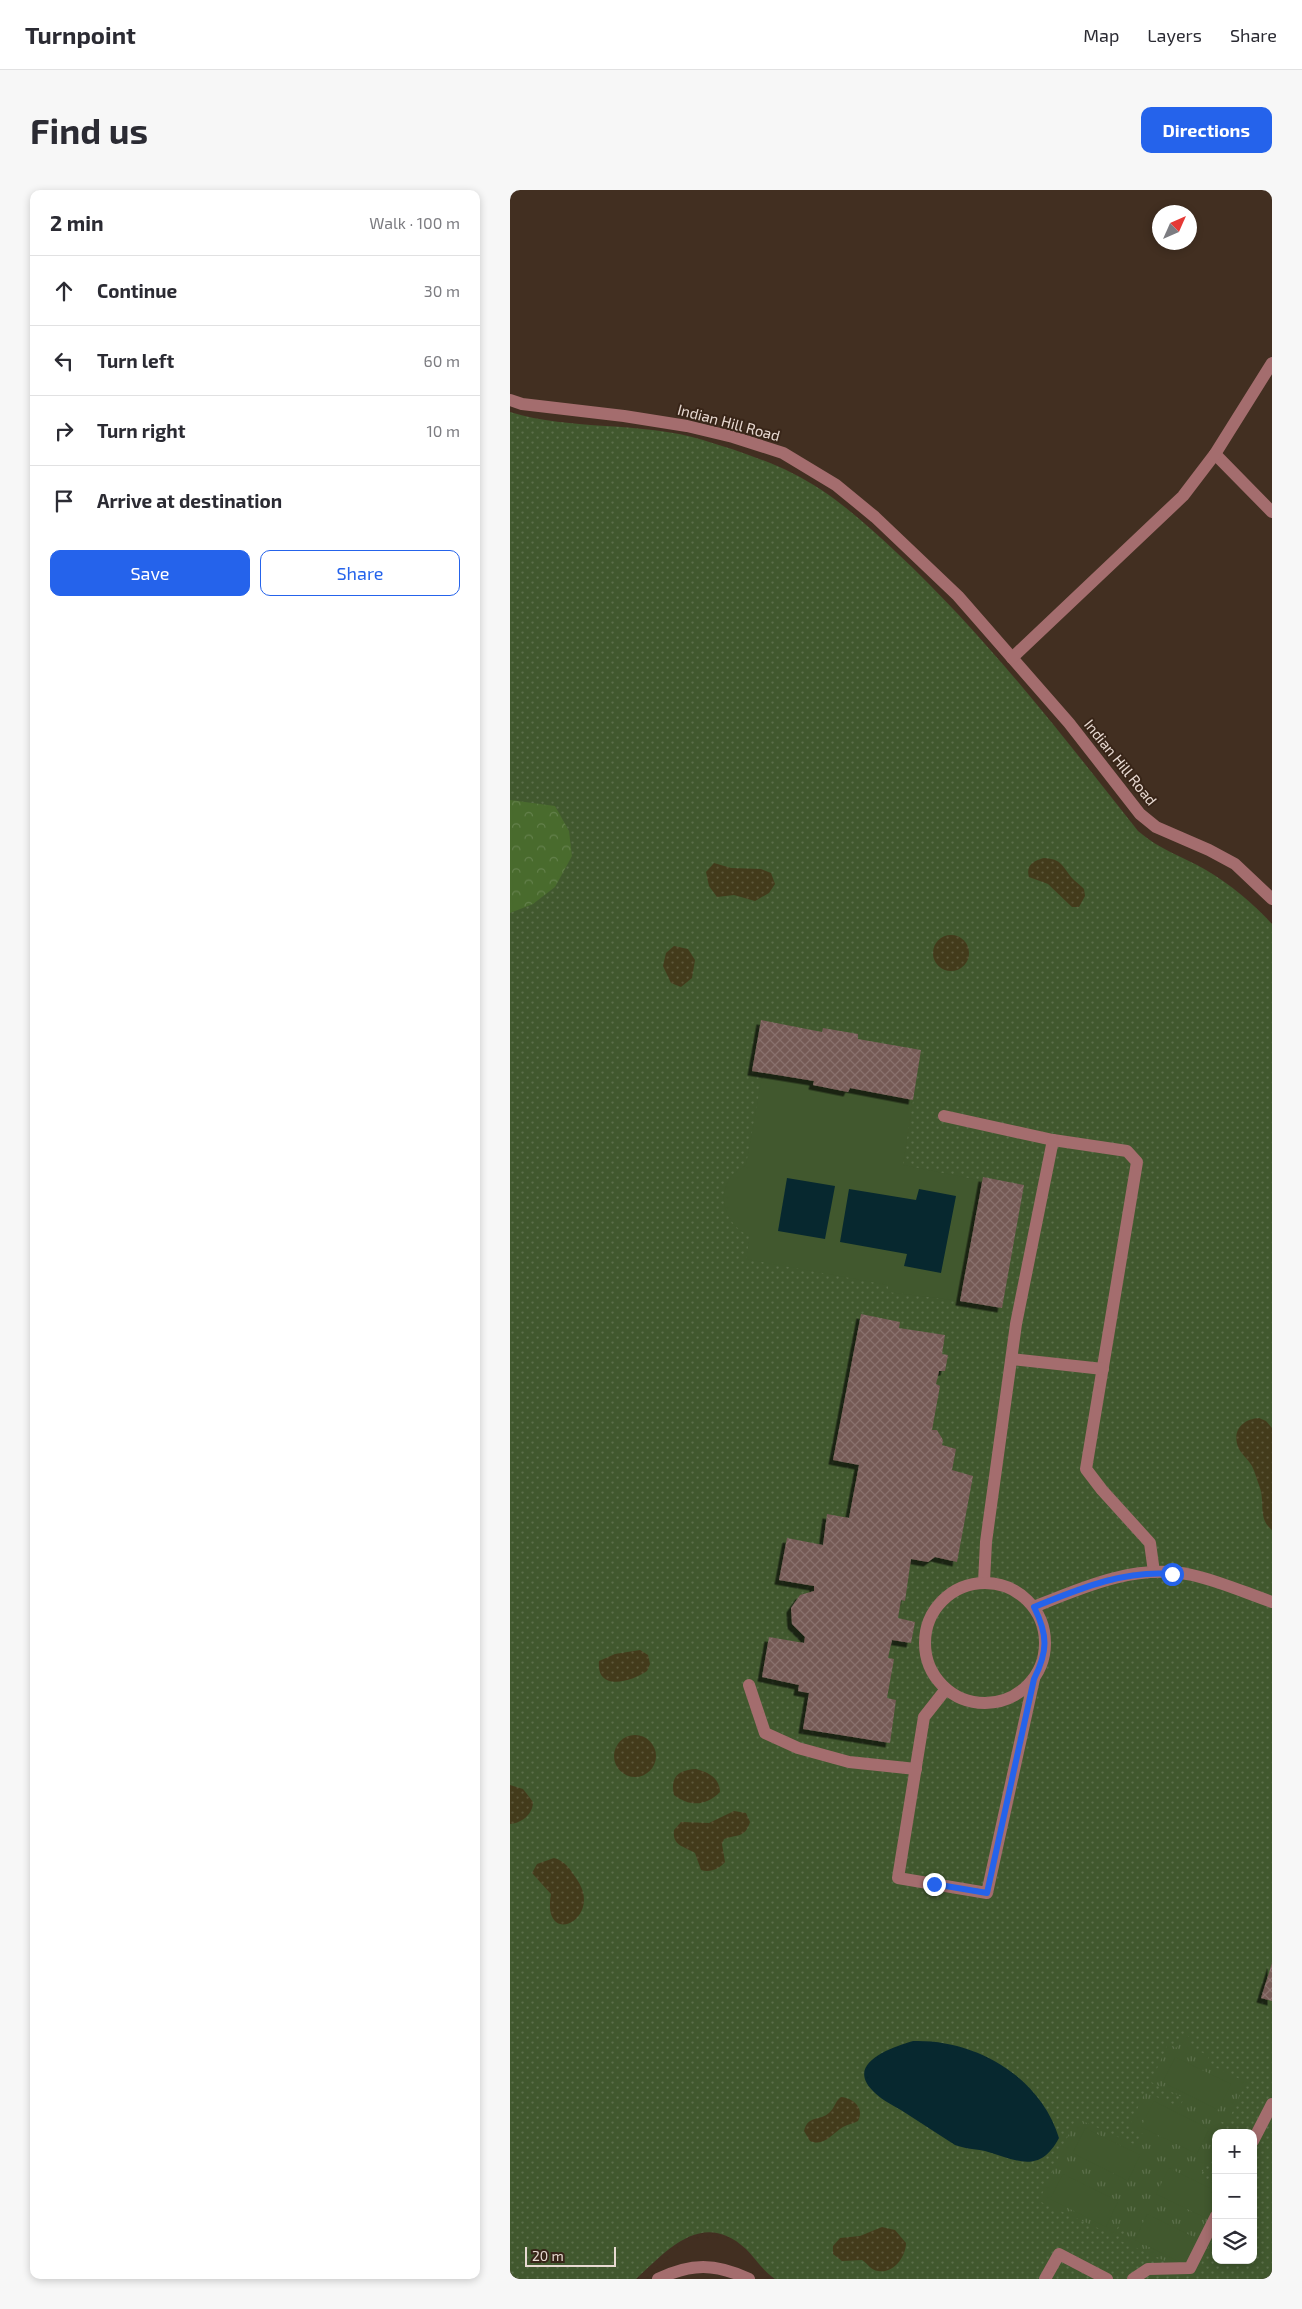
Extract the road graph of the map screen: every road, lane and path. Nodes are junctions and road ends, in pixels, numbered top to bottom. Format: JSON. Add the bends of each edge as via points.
{"nodes":[{"id":1,"x":1272,"y":363,"type":"edge"},
{"id":2,"x":510,"y":400,"type":"edge"},
{"id":3,"x":1215,"y":454,"type":"junction"},
{"id":4,"x":1272,"y":512,"type":"edge"},
{"id":5,"x":1012,"y":658,"type":"junction"},
{"id":6,"x":1272,"y":899,"type":"edge"},
{"id":7,"x":944,"y":1116,"type":"dead end"},
{"id":8,"x":1053,"y":1140,"type":"junction"},
{"id":9,"x":1012,"y":1359,"type":"junction"},
{"id":10,"x":1103,"y":1369,"type":"junction"},
{"id":11,"x":1154,"y":1572,"type":"junction"},
{"id":12,"x":984,"y":1582,"type":"junction"},
{"id":13,"x":1272,"y":1602,"type":"edge"},
{"id":14,"x":1034,"y":1607,"type":"junction"},
{"id":15,"x":1034,"y":1679,"type":"junction"},
{"id":16,"x":750,"y":1685,"type":"dead end"},
{"id":17,"x":946,"y":1689,"type":"junction"},
{"id":18,"x":916,"y":1769,"type":"junction"},
{"id":19,"x":1272,"y":2104,"type":"edge"},
{"id":20,"x":1257,"y":2133,"type":"edge"},
{"id":21,"x":1214,"y":2219,"type":"edge"},
{"id":22,"x":658,"y":2279,"type":"edge"},
{"id":23,"x":748,"y":2279,"type":"edge"},
{"id":24,"x":1045,"y":2279,"type":"edge"},
{"id":25,"x":1107,"y":2279,"type":"edge"},
{"id":26,"x":1133,"y":2279,"type":"edge"}],
"edges":[{"from":1,"to":3,"type":"street"},
{"from":2,"to":5,"type":"street","name":"Indian Hill Road","via":[[687,426],[783,453],[836,484],[875,517],[958,596]]},
{"from":3,"to":4,"type":"street"},
{"from":3,"to":5,"type":"street","via":[[1183,496]]},
{"from":5,"to":6,"type":"street","name":"Indian Hill Road","via":[[1069,722],[1140,814],[1156,827],[1235,864]]},
{"from":7,"to":8,"type":"street"},
{"from":8,"to":9,"type":"street"},
{"from":8,"to":10,"type":"street","via":[[1127,1151],[1136,1162]]},
{"from":9,"to":10,"type":"street"},
{"from":9,"to":12,"type":"street","via":[[986,1542]]},
{"from":10,"to":11,"type":"street","via":[[1086,1468],[1150,1543]]},
{"from":11,"to":13,"type":"street","via":[[1191,1575]]},
{"from":11,"to":14,"type":"street","via":[[1117,1577]]},
{"from":12,"to":14,"type":"street","via":[[1003,1585]]},
{"from":12,"to":17,"type":"street","via":[[968,1585],[947,1596],[932,1615],[926,1630],[928,1662]]},
{"from":14,"to":15,"type":"street","via":[[1046,1643],[1043,1662]]},
{"from":15,"to":17,"type":"street","via":[[1020,1692],[1002,1701],[982,1703],[963,1699]]},
{"from":15,"to":18,"type":"street","via":[[987,1893],[898,1878]]},
{"from":16,"to":18,"type":"street","via":[[765,1733],[798,1748],[849,1762]]},
{"from":17,"to":18,"type":"street","via":[[924,1717]]},
{"from":19,"to":20,"type":"street"},
{"from":21,"to":26,"type":"street","via":[[1190,2268],[1148,2269]]},
{"from":22,"to":23,"type":"street","via":[[678,2269],[703,2266],[731,2271]]},
{"from":24,"to":25,"type":"street","via":[[1060,2254]]}]}
